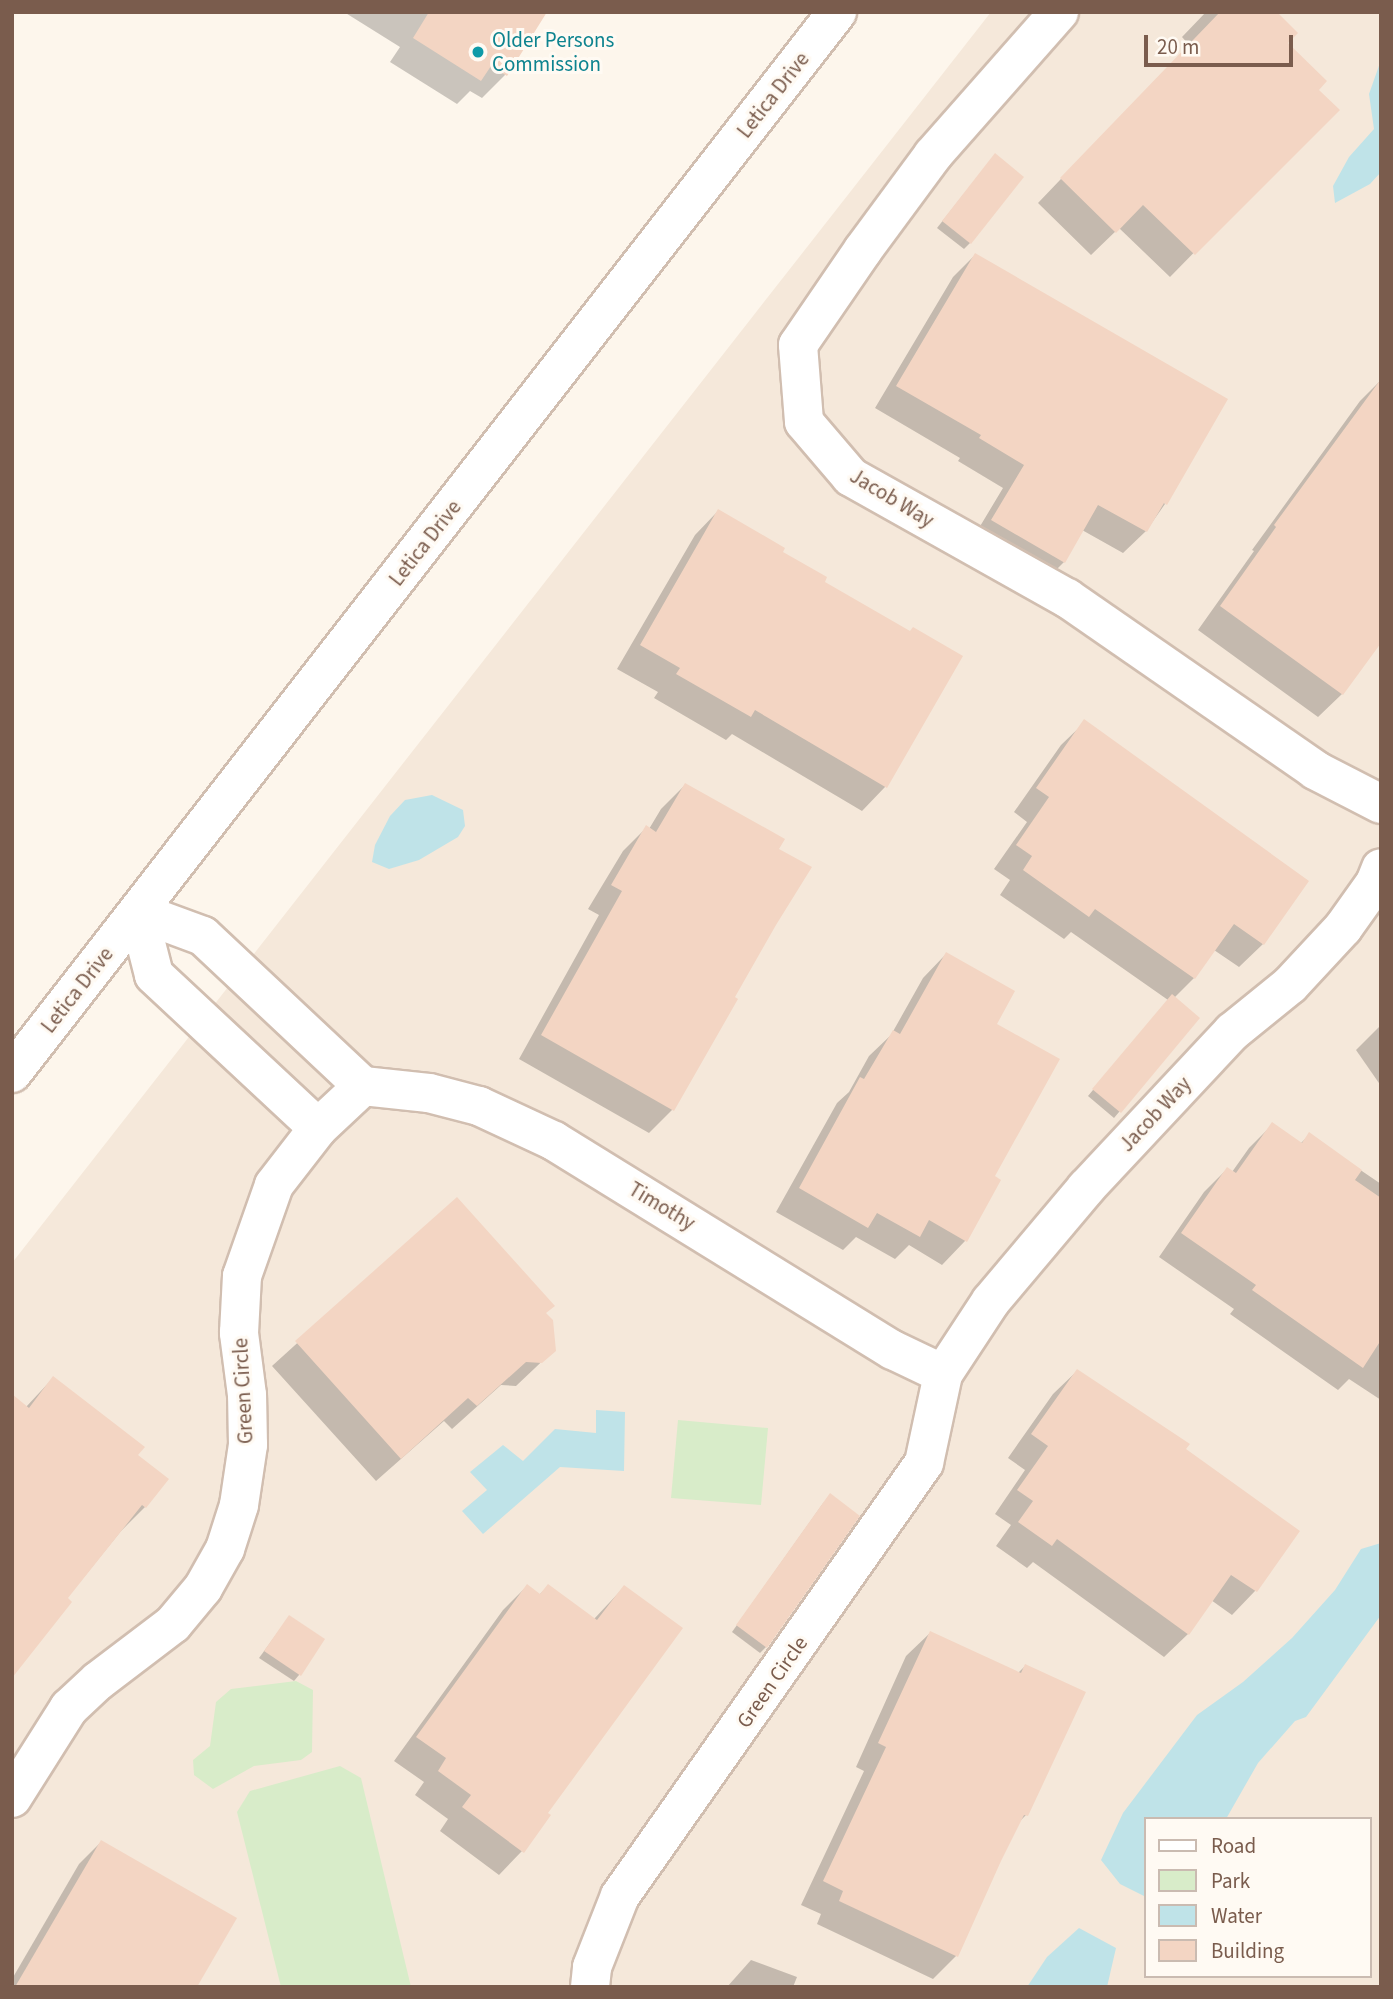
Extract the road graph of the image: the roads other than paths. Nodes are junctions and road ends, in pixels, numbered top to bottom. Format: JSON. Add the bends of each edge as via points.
{"nodes":[{"id":1,"x":837,"y":12,"type":"edge"},
{"id":2,"x":1059,"y":12,"type":"edge"},
{"id":3,"x":1381,"y":804,"type":"edge"},
{"id":4,"x":1381,"y":868,"type":"edge"},
{"id":5,"x":138,"y":912,"type":"junction"},
{"id":6,"x":12,"y":1073,"type":"edge"},
{"id":7,"x":363,"y":1086,"type":"junction"},
{"id":8,"x":318,"y":1128,"type":"junction"},
{"id":9,"x":943,"y":1374,"type":"junction"},
{"id":10,"x":12,"y":1798,"type":"edge"},
{"id":11,"x":590,"y":1987,"type":"edge"}],
"edges":[{"from":1,"to":5,"type":"street","name":"Letica Drive"},
{"from":2,"to":3,"type":"street","name":"Jacob Way","via":[[933,155],[798,345],[804,422],[850,477],[1067,598],[1315,770]]},
{"from":4,"to":9,"type":"street","name":"Jacob Way","via":[[1343,928],[1290,985],[1232,1032],[1086,1188],[990,1301]]},
{"from":5,"to":6,"type":"street","name":"Letica Drive"},
{"from":5,"to":7,"type":"street","via":[[203,936]]},
{"from":5,"to":8,"type":"street","via":[[154,975]]},
{"from":7,"to":8,"type":"street"},
{"from":7,"to":9,"type":"street","name":"Timothy","via":[[429,1093],[479,1106],[554,1141],[893,1350]]},
{"from":8,"to":10,"type":"street","name":"Green Circle","via":[[274,1185],[242,1276],[239,1333],[248,1445],[239,1504],[225,1549],[203,1588],[173,1624],[69,1708]]},
{"from":9,"to":11,"type":"street","name":"Green Circle","via":[[924,1463],[620,1896],[592,1967]]}]}
